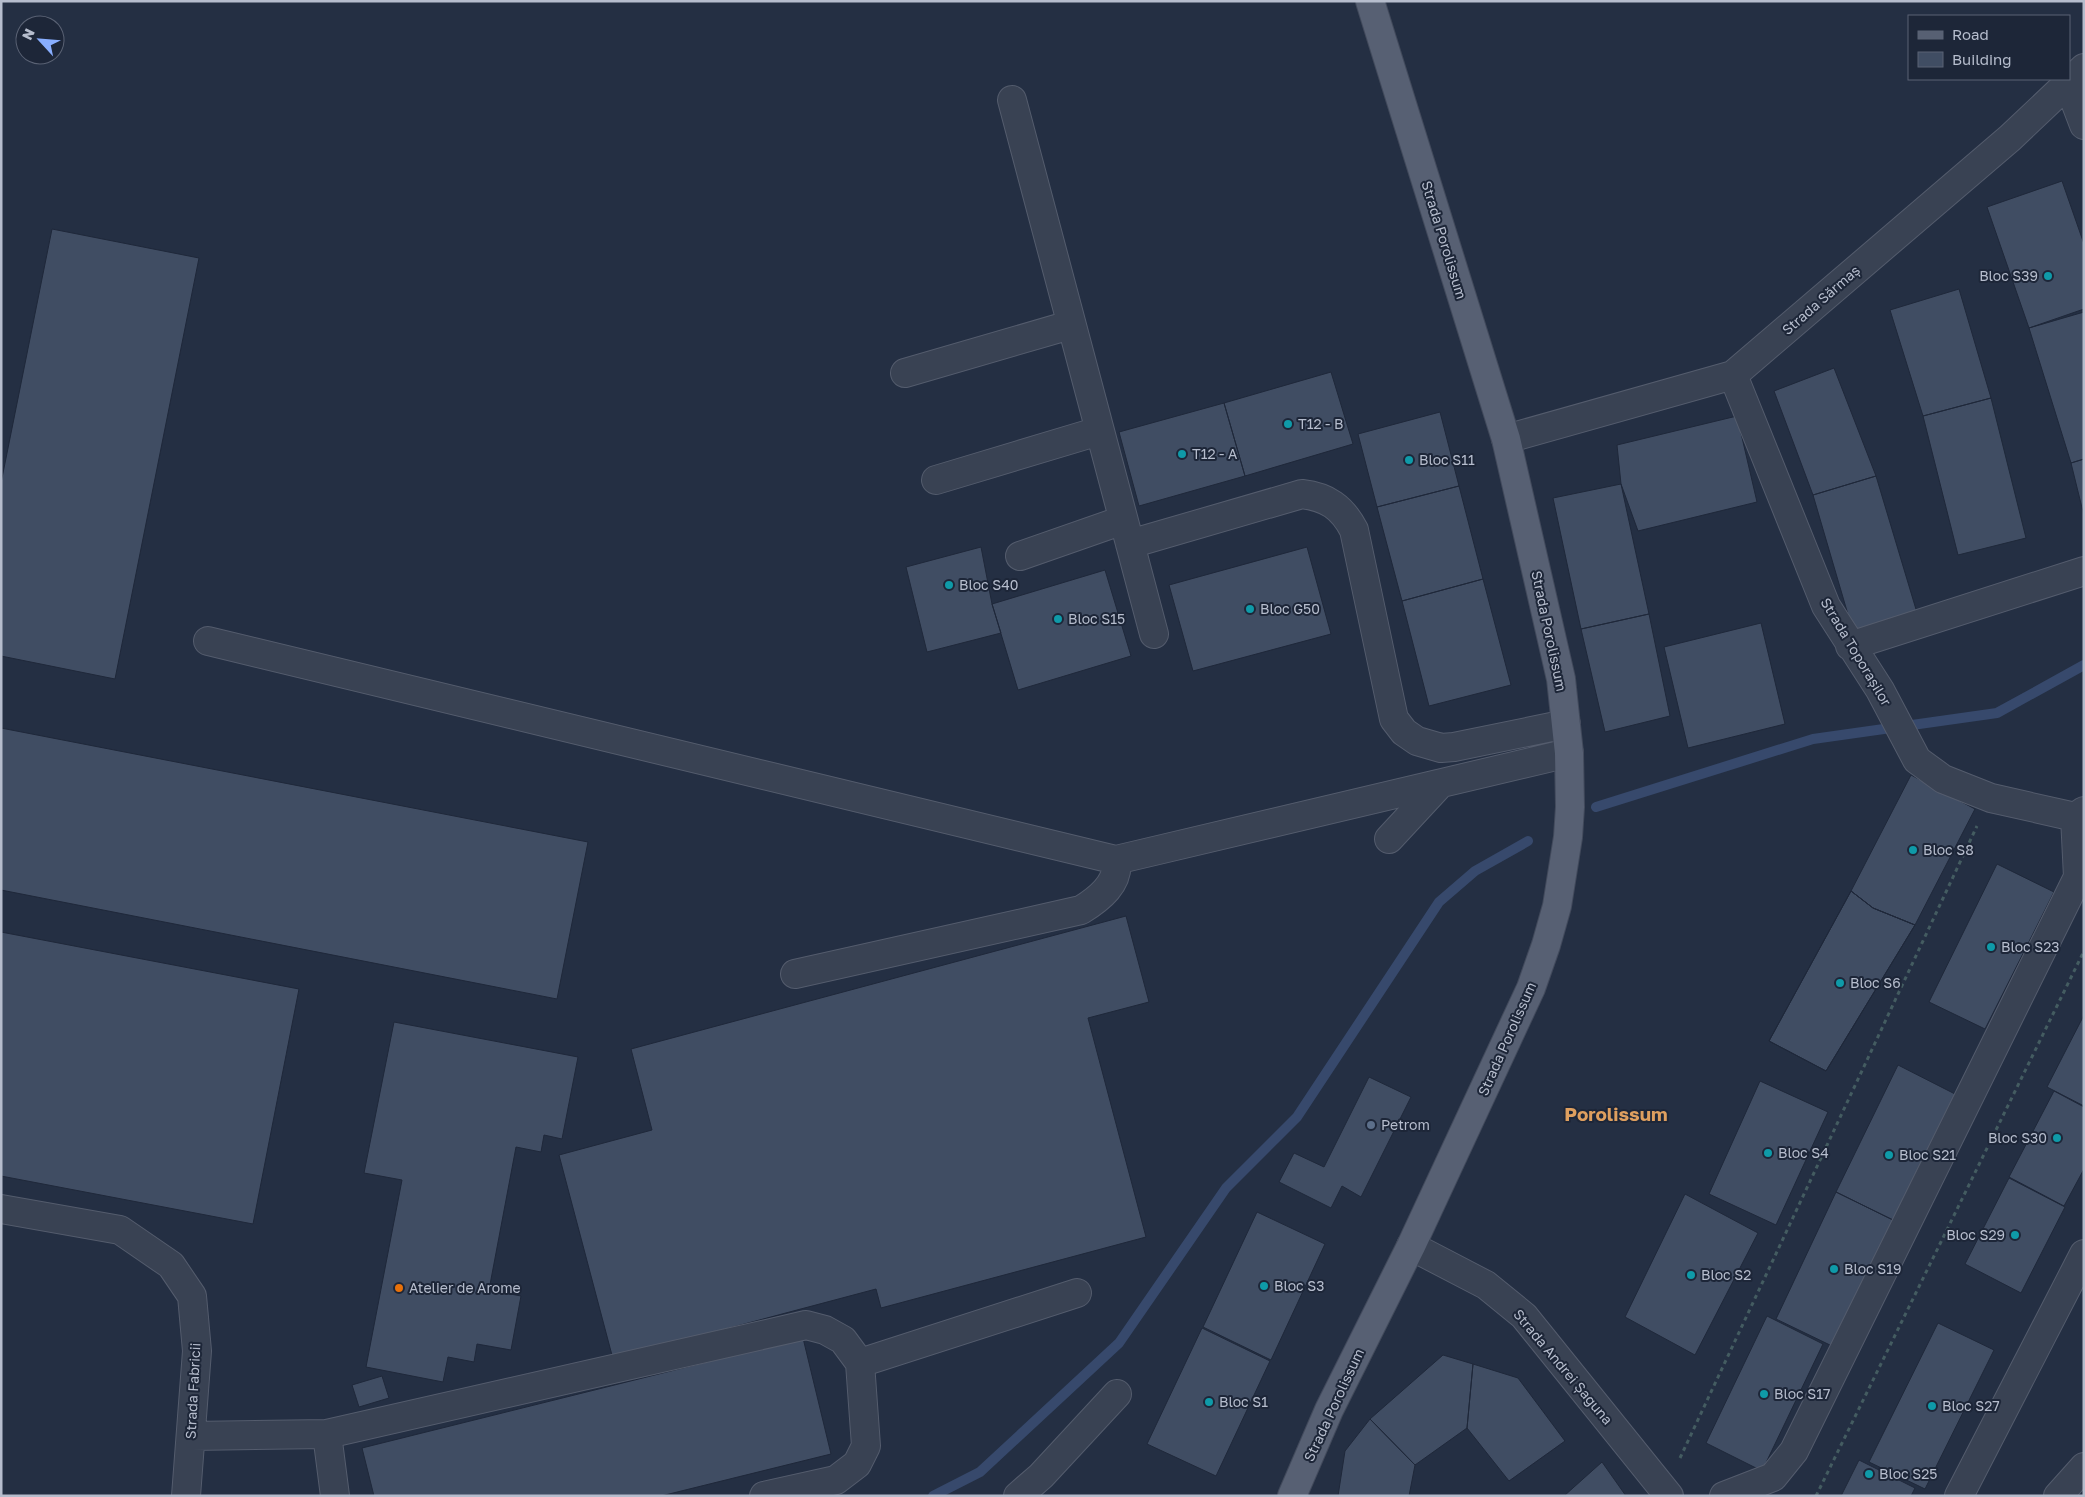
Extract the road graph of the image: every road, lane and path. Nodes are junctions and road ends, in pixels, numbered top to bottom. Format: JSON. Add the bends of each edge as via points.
{"nodes":[{"id":1,"x":1370,"y":1,"type":"edge"},
{"id":2,"x":2076,"y":75,"type":"edge"},
{"id":3,"x":1012,"y":100,"type":"dead end"},
{"id":4,"x":2084,"y":125,"type":"edge"},
{"id":5,"x":1070,"y":324,"type":"junction"},
{"id":6,"x":905,"y":373,"type":"dead end"},
{"id":7,"x":1733,"y":375,"type":"junction"},
{"id":8,"x":1099,"y":432,"type":"junction"},
{"id":9,"x":1506,"y":439,"type":"junction"},
{"id":10,"x":936,"y":480,"type":"dead end"},
{"id":11,"x":1126,"y":532,"type":"junction"},
{"id":12,"x":1020,"y":556,"type":"dead end"},
{"id":13,"x":2084,"y":571,"type":"edge"},
{"id":14,"x":1154,"y":634,"type":"dead end"},
{"id":15,"x":208,"y":641,"type":"dead end"},
{"id":16,"x":1850,"y":646,"type":"junction"},
{"id":17,"x":1566,"y":724,"type":"junction"},
{"id":18,"x":1569,"y":753,"type":"junction"},
{"id":19,"x":1440,"y":784,"type":"junction"},
{"id":20,"x":1991,"y":798,"type":"junction"},
{"id":21,"x":2080,"y":814,"type":"edge"},
{"id":22,"x":1389,"y":839,"type":"dead end"},
{"id":23,"x":1116,"y":860,"type":"junction"},
{"id":24,"x":2084,"y":951,"type":"edge"},
{"id":25,"x":795,"y":974,"type":"dead end"},
{"id":26,"x":1,"y":1209,"type":"edge"},
{"id":27,"x":1411,"y":1246,"type":"junction"},
{"id":28,"x":2084,"y":1254,"type":"edge"},
{"id":29,"x":1077,"y":1293,"type":"dead end"},
{"id":30,"x":860,"y":1364,"type":"junction"},
{"id":31,"x":1117,"y":1394,"type":"dead end"},
{"id":32,"x":327,"y":1434,"type":"junction"},
{"id":33,"x":191,"y":1436,"type":"junction"},
{"id":34,"x":2084,"y":1467,"type":"edge"},
{"id":35,"x":1667,"y":1493,"type":"edge"},
{"id":36,"x":186,"y":1496,"type":"edge"},
{"id":37,"x":335,"y":1496,"type":"edge"},
{"id":38,"x":764,"y":1496,"type":"edge"},
{"id":39,"x":1018,"y":1496,"type":"edge"},
{"id":40,"x":1292,"y":1496,"type":"edge"},
{"id":41,"x":1724,"y":1496,"type":"edge"},
{"id":42,"x":1816,"y":1496,"type":"edge"},
{"id":43,"x":1959,"y":1496,"type":"edge"},
{"id":44,"x":2058,"y":1496,"type":"edge"}],
"edges":[{"from":1,"to":9,"type":"main road","name":"Strada Porolissum"},
{"from":2,"to":4,"type":"street"},
{"from":2,"to":7,"type":"street","name":"Strada Sărmaș","via":[[2010,138]]},
{"from":3,"to":5,"type":"street"},
{"from":5,"to":6,"type":"street"},
{"from":5,"to":8,"type":"street"},
{"from":7,"to":9,"type":"street","name":"Strada Sărmaș"},
{"from":7,"to":16,"type":"street","name":"Strada Toporașilor","via":[[1826,606]]},
{"from":8,"to":10,"type":"street"},
{"from":8,"to":11,"type":"street"},
{"from":9,"to":17,"type":"main road","name":"Strada Porolissum","via":[[1561,679]]},
{"from":11,"to":12,"type":"street"},
{"from":11,"to":14,"type":"street"},
{"from":11,"to":17,"type":"street","via":[[1302,494],[1316,496],[1340,509],[1354,530],[1394,719],[1404,732],[1429,746],[1454,747]]},
{"from":13,"to":16,"type":"street"},
{"from":15,"to":23,"type":"street"},
{"from":16,"to":20,"type":"street","name":"Strada Toporașilor","via":[[1880,690],[1917,760],[1943,779]]},
{"from":17,"to":18,"type":"main road","name":"Strada Porolissum"},
{"from":18,"to":19,"type":"street"},
{"from":18,"to":27,"type":"main road","name":"Strada Porolissum","via":[[1568,837],[1557,906],[1546,945],[1512,1029]]},
{"from":19,"to":22,"type":"street"},
{"from":19,"to":23,"type":"street"},
{"from":20,"to":21,"type":"street","name":"Strada Toporașilor"},
{"from":20,"to":35,"type":"path"},
{"from":21,"to":41,"type":"street","via":[[2078,877],[1794,1451],[1773,1477]]},
{"from":23,"to":25,"type":"street","via":[[1118,869],[1105,892],[1081,910]]},
{"from":24,"to":42,"type":"path"},
{"from":26,"to":33,"type":"street","name":"Strada Fabricii","via":[[120,1230],[171,1265],[192,1296],[198,1351]]},
{"from":27,"to":35,"type":"street","name":"Strada Andrei Șaguna","via":[[1486,1285],[1524,1316]]},
{"from":27,"to":40,"type":"main road","name":"Strada Porolissum","via":[[1329,1410]]},
{"from":28,"to":43,"type":"street"},
{"from":29,"to":30,"type":"street"},
{"from":30,"to":32,"type":"street","via":[[843,1340],[825,1330],[806,1325]]},
{"from":30,"to":38,"type":"street","via":[[866,1446],[856,1464],[836,1480]]},
{"from":31,"to":39,"type":"street","via":[[1041,1476]]},
{"from":32,"to":33,"type":"street"},
{"from":32,"to":37,"type":"street"},
{"from":33,"to":36,"type":"street","name":"Strada Fabricii"},
{"from":34,"to":44,"type":"street"}]}
